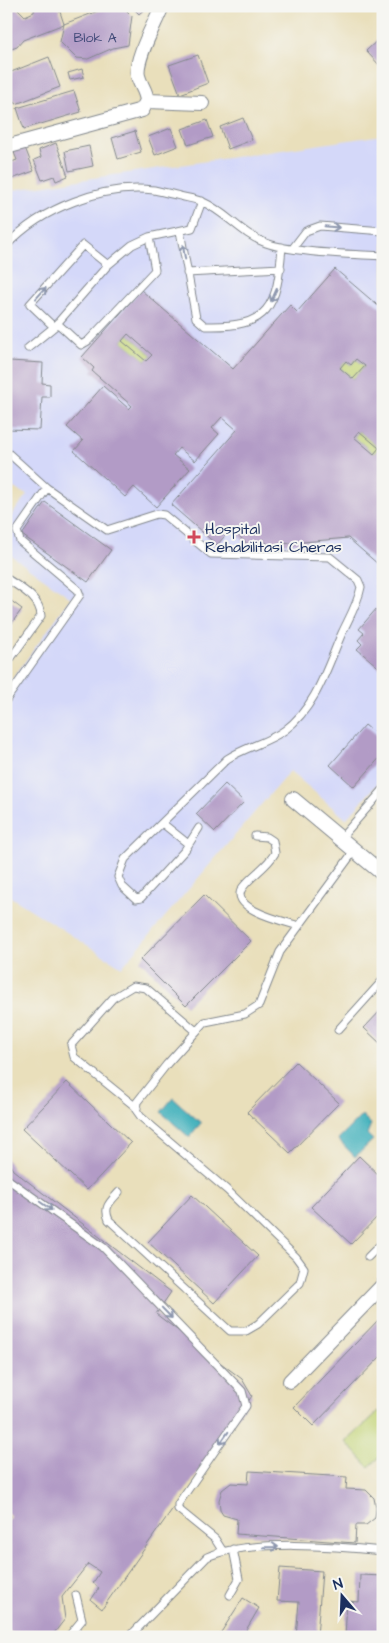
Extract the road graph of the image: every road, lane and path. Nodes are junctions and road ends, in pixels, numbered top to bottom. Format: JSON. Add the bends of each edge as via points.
{"nodes":[{"id":1,"x":162,"y":6,"type":"edge"},
{"id":2,"x":147,"y":101,"type":"junction"},
{"id":3,"x":202,"y":103,"type":"dead end"},
{"id":4,"x":6,"y":147,"type":"edge"},
{"id":5,"x":202,"y":201,"type":"junction"},
{"id":6,"x":180,"y":231,"type":"junction"},
{"id":7,"x":383,"y":232,"type":"edge"},
{"id":8,"x":149,"y":237,"type":"junction"},
{"id":9,"x":6,"y":246,"type":"edge"},
{"id":10,"x":282,"y":247,"type":"junction"},
{"id":11,"x":293,"y":248,"type":"junction"},
{"id":12,"x":383,"y":256,"type":"edge"},
{"id":13,"x":108,"y":265,"type":"junction"},
{"id":14,"x":281,"y":268,"type":"junction"},
{"id":15,"x":187,"y":273,"type":"junction"},
{"id":16,"x":56,"y":325,"type":"junction"},
{"id":17,"x":28,"y":348,"type":"dead end"},
{"id":18,"x":6,"y":451,"type":"edge"},
{"id":19,"x":47,"y":488,"type":"junction"},
{"id":20,"x":6,"y":578,"type":"edge"},
{"id":21,"x":6,"y":665,"type":"edge"},
{"id":22,"x":6,"y":700,"type":"edge"},
{"id":23,"x":383,"y":790,"type":"edge"},
{"id":24,"x":293,"y":799,"type":"dead end"},
{"id":25,"x":162,"y":823,"type":"junction"},
{"id":26,"x":199,"y":828,"type":"dead end"},
{"id":27,"x":255,"y":836,"type":"dead end"},
{"id":28,"x":340,"y":839,"type":"junction"},
{"id":29,"x":187,"y":843,"type":"junction"},
{"id":30,"x":354,"y":850,"type":"junction"},
{"id":31,"x":383,"y":874,"type":"edge"},
{"id":32,"x":299,"y":926,"type":"junction"},
{"id":33,"x":383,"y":980,"type":"edge"},
{"id":34,"x":338,"y":1030,"type":"dead end"},
{"id":35,"x":196,"y":1031,"type":"junction"},
{"id":36,"x":137,"y":1108,"type":"junction"},
{"id":37,"x":6,"y":1178,"type":"edge"},
{"id":38,"x":118,"y":1192,"type":"dead end"},
{"id":39,"x":383,"y":1242,"type":"edge"},
{"id":40,"x":368,"y":1257,"type":"dead end"},
{"id":41,"x":383,"y":1285,"type":"edge"},
{"id":42,"x":290,"y":1381,"type":"dead end"},
{"id":43,"x":233,"y":1549,"type":"junction"},
{"id":44,"x":222,"y":1550,"type":"junction"},
{"id":45,"x":383,"y":1551,"type":"edge"},
{"id":46,"x":76,"y":1595,"type":"dead end"},
{"id":47,"x":230,"y":1595,"type":"dead end"},
{"id":48,"x":138,"y":1634,"type":"edge"},
{"id":49,"x":68,"y":1637,"type":"edge"},
{"id":50,"x":127,"y":1637,"type":"edge"}],
"edges":[{"from":1,"to":2,"type":"street","via":[[138,64],[138,76],[145,88]]},
{"from":2,"to":3,"type":"street"},
{"from":2,"to":4,"type":"street","via":[[142,110]]},
{"from":5,"to":6,"type":"lane","via":[[192,228]]},
{"from":5,"to":9,"type":"lane","via":[[154,190],[100,194],[60,207],[18,233]]},
{"from":5,"to":10,"type":"lane","via":[[240,230]]},
{"from":6,"to":8,"type":"lane"},
{"from":15,"to":6,"type":"lane","one_way":true},
{"from":11,"to":7,"type":"lane","one_way":true,"via":[[306,231],[320,226]]},
{"from":8,"to":13,"type":"lane","via":[[132,245]]},
{"from":8,"to":16,"type":"lane","via":[[155,270],[88,341],[81,344]]},
{"from":10,"to":11,"type":"lane"},
{"from":10,"to":14,"type":"lane"},
{"from":11,"to":12,"type":"lane"},
{"from":13,"to":16,"type":"lane"},
{"from":16,"to":13,"type":"lane","one_way":true,"via":[[30,304],[83,245]]},
{"from":14,"to":15,"type":"lane"},
{"from":14,"to":15,"type":"lane","one_way":true,"via":[[276,292],[269,305],[253,321],[233,327],[200,324]]},
{"from":16,"to":17,"type":"lane"},
{"from":18,"to":19,"type":"lane"},
{"from":19,"to":22,"type":"lane","via":[[17,531],[18,536],[80,595]]},
{"from":19,"to":25,"type":"lane","via":[[107,530],[164,515],[211,554],[330,557],[358,580],[361,587],[323,682],[300,716],[285,730],[227,759]]},
{"from":20,"to":21,"type":"lane","via":[[33,597],[40,607],[40,616]]},
{"from":23,"to":28,"type":"lane"},
{"from":24,"to":28,"type":"street"},
{"from":25,"to":29,"type":"lane"},
{"from":25,"to":29,"type":"lane","via":[[122,865],[119,882],[136,899],[141,898],[185,850]]},
{"from":26,"to":29,"type":"lane"},
{"from":27,"to":32,"type":"lane","via":[[272,841],[275,853],[240,890],[240,898],[260,914]]},
{"from":28,"to":30,"type":"street"},
{"from":30,"to":31,"type":"street"},
{"from":30,"to":32,"type":"lane"},
{"from":32,"to":35,"type":"lane","via":[[280,952],[259,1005],[245,1014],[211,1019]]},
{"from":33,"to":34,"type":"lane"},
{"from":35,"to":36,"type":"lane","via":[[137,1102]]},
{"from":35,"to":36,"type":"lane","via":[[146,988],[133,986],[114,998],[71,1045],[74,1057]]},
{"from":36,"to":38,"type":"lane","via":[[141,1117],[227,1190],[296,1257],[304,1268],[300,1283],[258,1324],[246,1331],[230,1331],[109,1220],[105,1212],[107,1205]]},
{"from":37,"to":44,"type":"lane","one_way":true,"via":[[102,1247],[242,1391],[246,1406],[178,1504],[178,1509],[215,1539]]},
{"from":39,"to":40,"type":"lane"},
{"from":41,"to":42,"type":"street"},
{"from":43,"to":44,"type":"lane"},
{"from":43,"to":45,"type":"lane","one_way":true,"via":[[342,1547]]},
{"from":43,"to":47,"type":"lane","via":[[239,1579]]},
{"from":44,"to":48,"type":"lane","via":[[207,1557]]},
{"from":46,"to":49,"type":"lane","via":[[82,1620]]},
{"from":48,"to":50,"type":"lane"}]}
